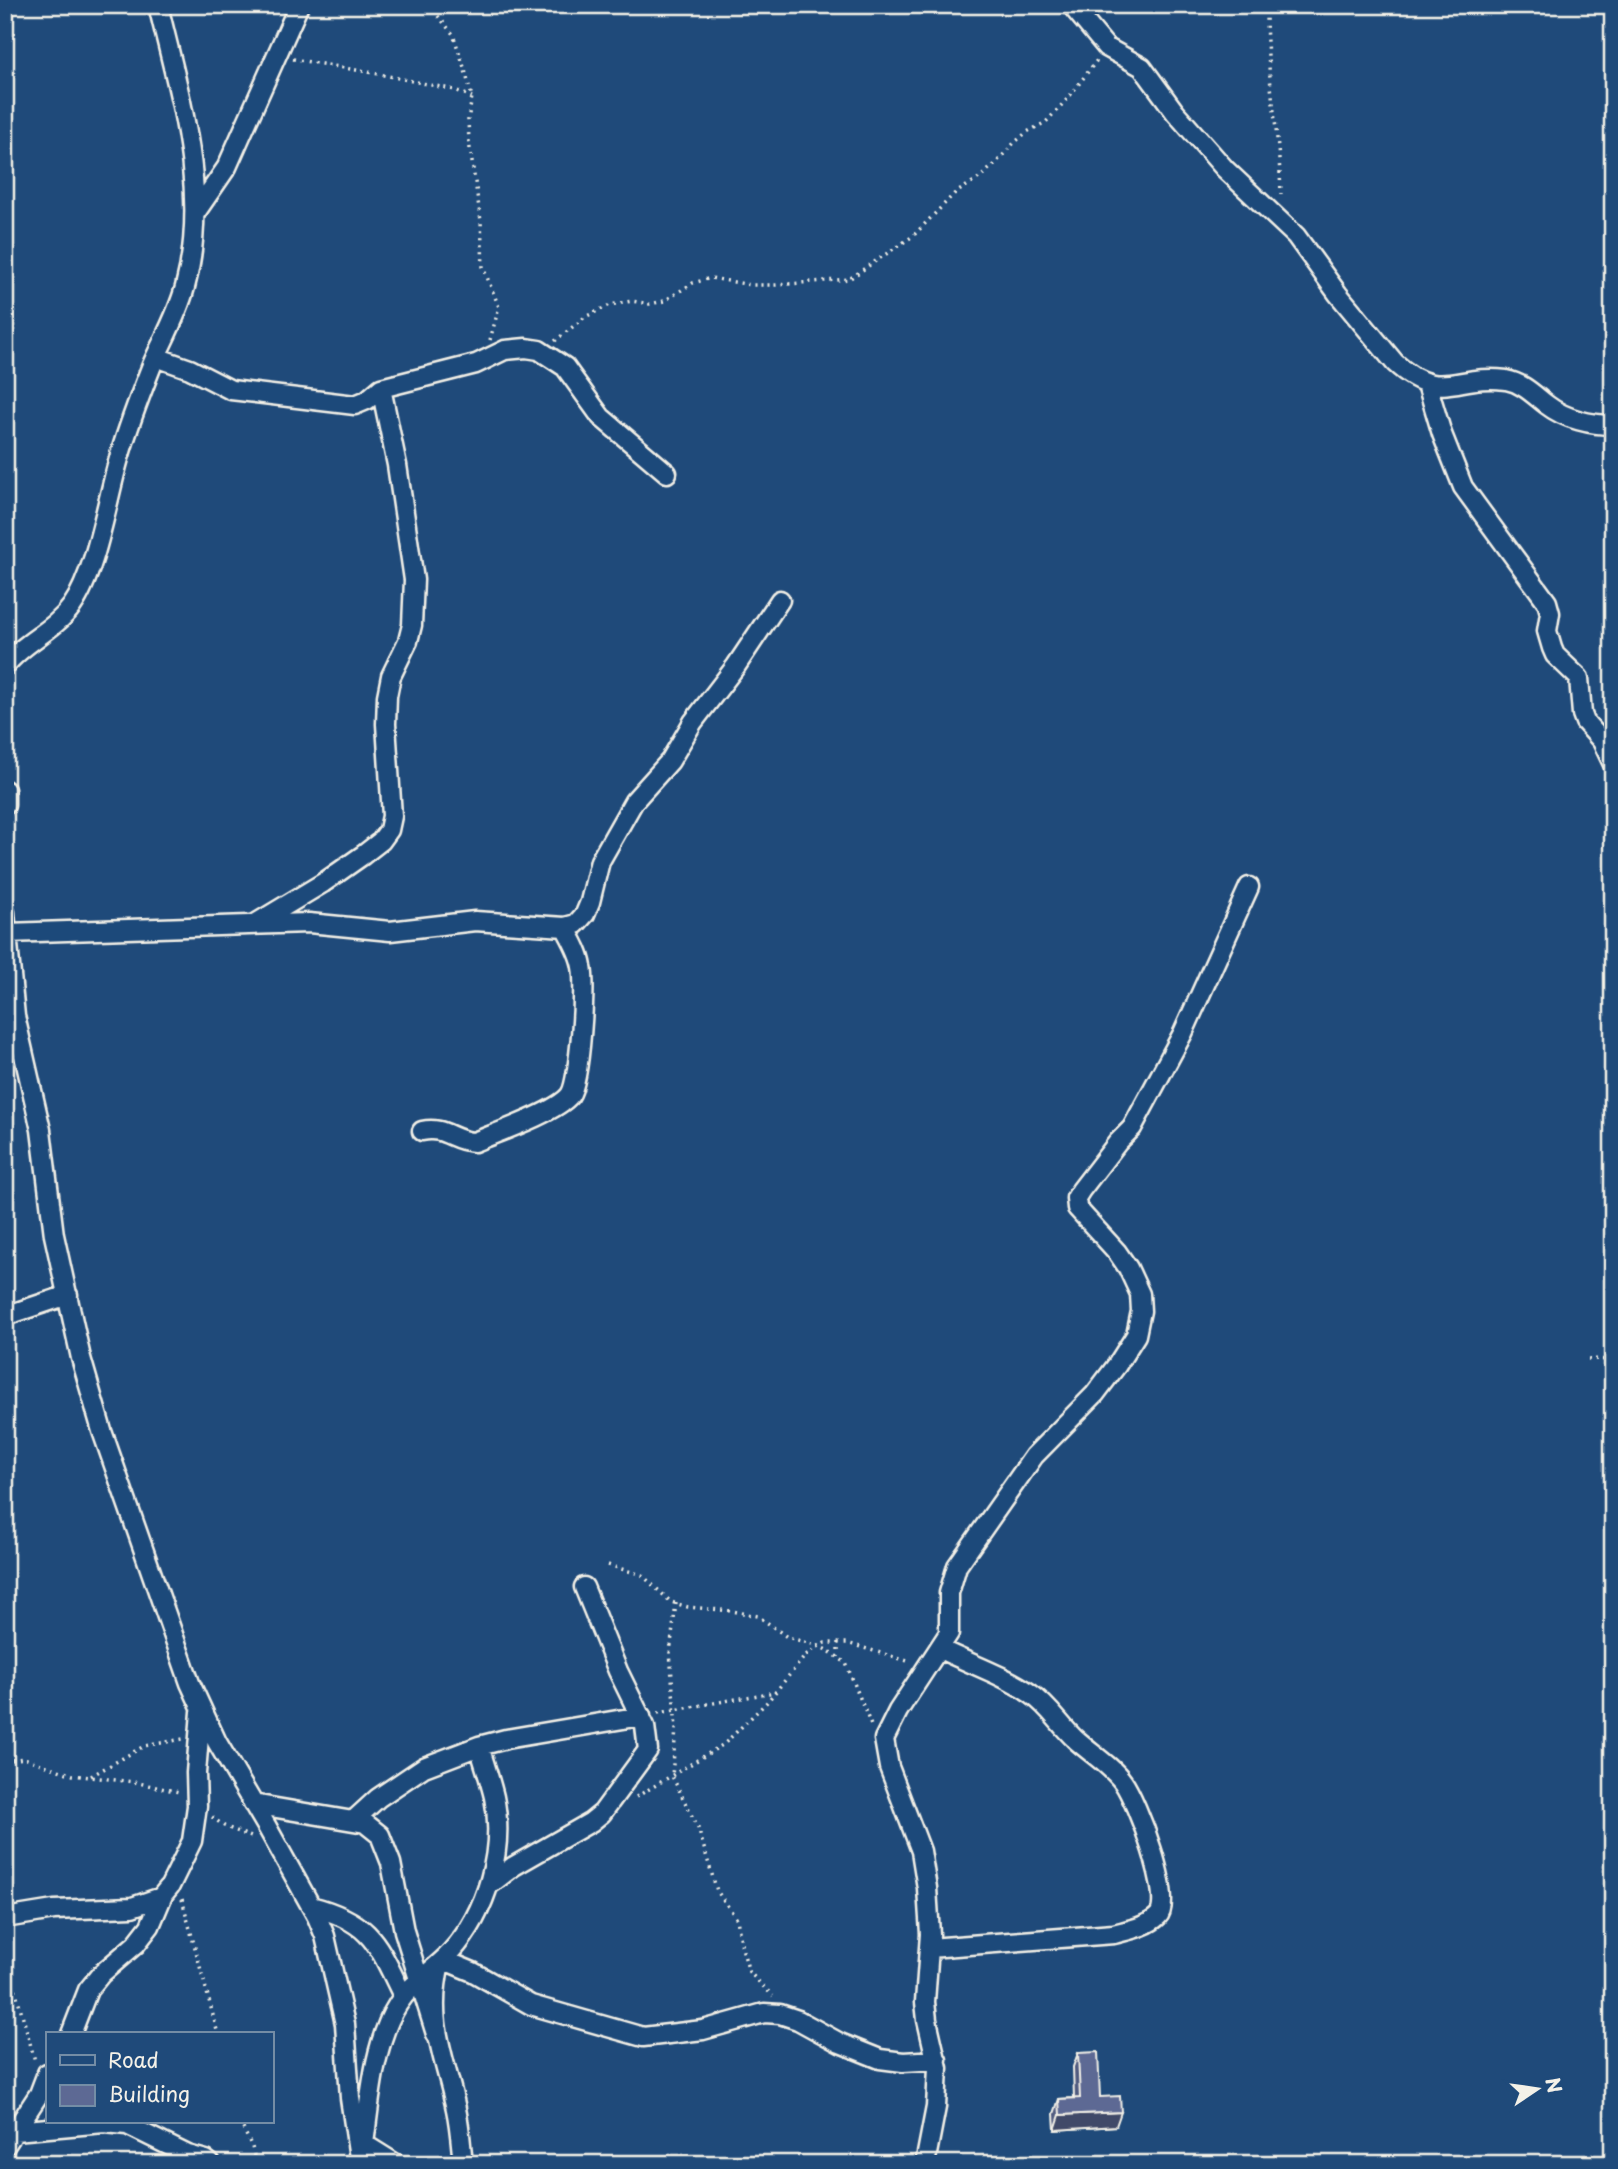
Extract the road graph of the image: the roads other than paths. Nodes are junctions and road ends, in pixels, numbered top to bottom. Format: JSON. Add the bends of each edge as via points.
{"nodes":[{"id":1,"x":158,"y":5,"type":"edge"},
{"id":2,"x":299,"y":5,"type":"edge"},
{"id":3,"x":1071,"y":5,"type":"edge"},
{"id":4,"x":196,"y":212,"type":"junction"},
{"id":5,"x":156,"y":357,"type":"junction"},
{"id":6,"x":1427,"y":384,"type":"junction"},
{"id":7,"x":381,"y":388,"type":"junction"},
{"id":8,"x":1613,"y":425,"type":"edge"},
{"id":9,"x":667,"y":472,"type":"dead end"},
{"id":10,"x":780,"y":600,"type":"dead end"},
{"id":11,"x":5,"y":666,"type":"edge"},
{"id":12,"x":1613,"y":764,"type":"edge"},
{"id":13,"x":5,"y":790,"type":"edge"},
{"id":14,"x":5,"y":805,"type":"edge"},
{"id":15,"x":1249,"y":887,"type":"dead end"},
{"id":16,"x":5,"y":913,"type":"edge"},
{"id":17,"x":255,"y":923,"type":"junction"},
{"id":18,"x":565,"y":927,"type":"junction"},
{"id":19,"x":7,"y":933,"type":"junction"},
{"id":20,"x":422,"y":1131,"type":"dead end"},
{"id":21,"x":68,"y":1295,"type":"junction"},
{"id":22,"x":5,"y":1316,"type":"edge"},
{"id":23,"x":584,"y":1587,"type":"dead end"},
{"id":24,"x":940,"y":1649,"type":"junction"},
{"id":25,"x":201,"y":1708,"type":"junction"},
{"id":26,"x":640,"y":1716,"type":"junction"},
{"id":27,"x":479,"y":1746,"type":"junction"},
{"id":28,"x":253,"y":1804,"type":"junction"},
{"id":29,"x":354,"y":1820,"type":"junction"},
{"id":30,"x":488,"y":1886,"type":"junction"},
{"id":31,"x":163,"y":1895,"type":"junction"},
{"id":32,"x":311,"y":1906,"type":"junction"},
{"id":33,"x":5,"y":1918,"type":"edge"},
{"id":34,"x":929,"y":1948,"type":"junction"},
{"id":35,"x":442,"y":1962,"type":"junction"},
{"id":36,"x":420,"y":1981,"type":"junction"},
{"id":37,"x":404,"y":1996,"type":"junction"},
{"id":38,"x":72,"y":2032,"type":"edge"},
{"id":39,"x":436,"y":2034,"type":"junction"},
{"id":40,"x":937,"y":2060,"type":"junction"},
{"id":41,"x":45,"y":2078,"type":"edge"},
{"id":42,"x":98,"y":2124,"type":"edge"},
{"id":43,"x":116,"y":2124,"type":"edge"},
{"id":44,"x":10,"y":2139,"type":"edge"},
{"id":45,"x":360,"y":2141,"type":"junction"},
{"id":46,"x":211,"y":2164,"type":"edge"},
{"id":47,"x":360,"y":2164,"type":"edge"},
{"id":48,"x":396,"y":2164,"type":"edge"},
{"id":49,"x":463,"y":2164,"type":"edge"},
{"id":50,"x":925,"y":2164,"type":"edge"}],
"edges":[{"from":1,"to":4,"type":"street","via":[[187,134]]},
{"from":2,"to":4,"type":"street","via":[[228,167]]},
{"from":3,"to":6,"type":"street","via":[[1106,47],[1142,67],[1225,169],[1296,236],[1395,363]]},
{"from":4,"to":5,"type":"street","via":[[185,289]]},
{"from":5,"to":7,"type":"street","via":[[232,390],[260,395],[355,405]]},
{"from":5,"to":11,"type":"street","via":[[120,454],[90,569],[72,606]]},
{"from":6,"to":8,"type":"street","via":[[1508,380],[1560,414]]},
{"from":6,"to":12,"type":"street","via":[[1463,487],[1547,601],[1547,631],[1555,656],[1579,678],[1585,722],[1602,741]]},
{"from":7,"to":9,"type":"street","via":[[453,371],[513,348],[541,351],[565,367],[601,417]]},
{"from":7,"to":17,"type":"street","via":[[414,580],[408,641],[387,696],[393,816],[382,841]]},
{"from":10,"to":18,"type":"street","via":[[670,761],[634,802],[600,861],[585,914]]},
{"from":13,"to":14,"type":"street"},
{"from":15,"to":24,"type":"street","via":[[1183,1033],[1132,1128],[1076,1198],[1077,1208],[1117,1252],[1140,1294],[1136,1335],[1095,1394],[1034,1456],[957,1566],[949,1593],[951,1626]]},
{"from":16,"to":19,"type":"street"},
{"from":17,"to":18,"type":"street","via":[[390,931],[475,921]]},
{"from":17,"to":19,"type":"street"},
{"from":18,"to":20,"type":"street","via":[[584,978],[578,1066],[570,1095],[553,1108],[474,1142],[437,1129]]},
{"from":19,"to":21,"type":"street","via":[[15,1016],[41,1130],[54,1235]]},
{"from":21,"to":22,"type":"street"},
{"from":21,"to":25,"type":"street","via":[[102,1431]]},
{"from":23,"to":26,"type":"street"},
{"from":24,"to":34,"type":"street","via":[[884,1739],[889,1767],[921,1851]]},
{"from":24,"to":34,"type":"street","via":[[1030,1693],[1122,1779],[1135,1801],[1164,1905],[1159,1916],[1142,1926],[1114,1934]]},
{"from":25,"to":28,"type":"street"},
{"from":25,"to":31,"type":"street","via":[[192,1841]]},
{"from":26,"to":27,"type":"street"},
{"from":26,"to":30,"type":"street","via":[[648,1750],[603,1813]]},
{"from":27,"to":29,"type":"street","via":[[424,1767]]},
{"from":27,"to":30,"type":"street","via":[[496,1817]]},
{"from":28,"to":29,"type":"street"},
{"from":28,"to":32,"type":"street"},
{"from":29,"to":36,"type":"street","via":[[365,1822],[380,1835]]},
{"from":30,"to":35,"type":"street","via":[[474,1922]]},
{"from":31,"to":33,"type":"street","via":[[132,1907],[54,1909]]},
{"from":31,"to":38,"type":"street","via":[[150,1926],[136,1944],[88,1990]]},
{"from":32,"to":37,"type":"street","via":[[339,1913],[367,1933]]},
{"from":32,"to":45,"type":"street","via":[[325,1936],[345,2024],[350,2098]]},
{"from":34,"to":40,"type":"street","via":[[925,2002]]},
{"from":35,"to":36,"type":"street"},
{"from":35,"to":39,"type":"street","via":[[435,1987]]},
{"from":35,"to":40,"type":"street","via":[[473,1972],[531,2005],[643,2036],[703,2030],[764,2013],[789,2017],[880,2059]]},
{"from":36,"to":37,"type":"street"},
{"from":36,"to":39,"type":"street"},
{"from":37,"to":45,"type":"street","via":[[385,2032]]},
{"from":39,"to":49,"type":"street","via":[[456,2108]]},
{"from":40,"to":50,"type":"street","via":[[936,2107]]},
{"from":41,"to":44,"type":"street"},
{"from":42,"to":44,"type":"street"},
{"from":43,"to":46,"type":"street","via":[[127,2125]]},
{"from":45,"to":47,"type":"street"},
{"from":45,"to":48,"type":"street"}]}
